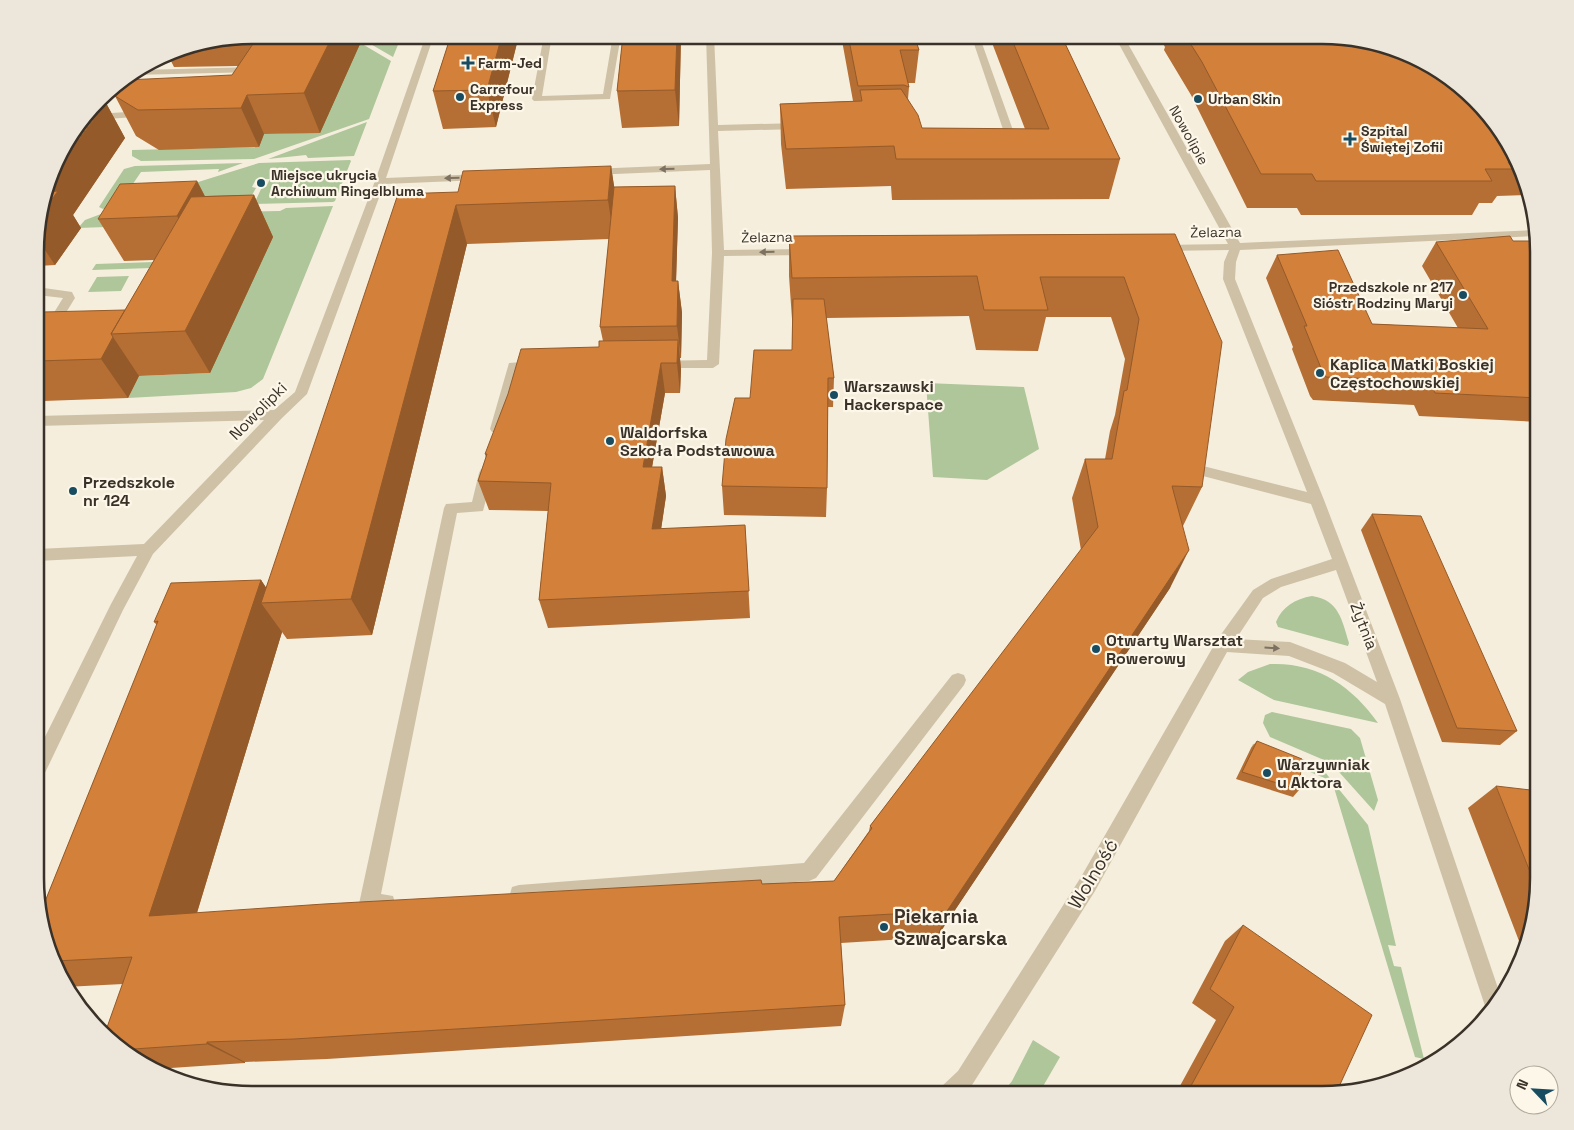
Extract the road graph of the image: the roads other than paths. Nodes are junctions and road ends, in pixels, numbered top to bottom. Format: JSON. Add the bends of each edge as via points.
{"nodes":[{"id":1,"x":427,"y":44,"type":"edge"},
{"id":2,"x":546,"y":44,"type":"edge"},
{"id":3,"x":616,"y":44,"type":"edge"},
{"id":4,"x":710,"y":44,"type":"edge"},
{"id":5,"x":978,"y":44,"type":"edge"},
{"id":6,"x":1123,"y":44,"type":"edge"},
{"id":7,"x":1235,"y":44,"type":"edge"},
{"id":8,"x":1251,"y":53,"type":"edge"},
{"id":9,"x":269,"y":70,"type":"edge"},
{"id":10,"x":147,"y":73,"type":"edge"},
{"id":11,"x":152,"y":114,"type":"edge"},
{"id":12,"x":93,"y":118,"type":"edge"},
{"id":13,"x":808,"y":126,"type":"edge"},
{"id":14,"x":714,"y":128,"type":"junction"},
{"id":15,"x":1007,"y":155,"type":"edge"},
{"id":16,"x":716,"y":167,"type":"junction"},
{"id":17,"x":580,"y":173,"type":"edge"},
{"id":18,"x":492,"y":176,"type":"edge"},
{"id":19,"x":380,"y":181,"type":"junction"},
{"id":20,"x":1529,"y":233,"type":"edge"},
{"id":21,"x":1236,"y":247,"type":"junction"},
{"id":22,"x":1153,"y":248,"type":"edge"},
{"id":23,"x":818,"y":252,"type":"edge"},
{"id":24,"x":718,"y":253,"type":"junction"},
{"id":25,"x":44,"y":292,"type":"edge"},
{"id":26,"x":44,"y":339,"type":"edge"},
{"id":27,"x":643,"y":364,"type":"edge"},
{"id":28,"x":553,"y":365,"type":"edge"},
{"id":29,"x":277,"y":415,"type":"junction"},
{"id":30,"x":44,"y":421,"type":"edge"},
{"id":31,"x":1198,"y":470,"type":"edge"},
{"id":32,"x":1317,"y":500,"type":"junction"},
{"id":33,"x":148,"y":550,"type":"junction"},
{"id":34,"x":44,"y":555,"type":"edge"},
{"id":35,"x":1339,"y":563,"type":"junction"},
{"id":36,"x":1223,"y":645,"type":"junction"},
{"id":37,"x":958,"y":680,"type":"dead end"},
{"id":38,"x":1392,"y":699,"type":"junction"},
{"id":39,"x":44,"y":756,"type":"edge"},
{"id":40,"x":500,"y":895,"type":"edge"},
{"id":41,"x":397,"y":902,"type":"edge"},
{"id":42,"x":1492,"y":998,"type":"edge"},
{"id":43,"x":957,"y":1086,"type":"edge"}],
"edges":[{"from":1,"to":19,"type":"street","name":"Nowolipki"},
{"from":2,"to":3,"type":"street","via":[[537,100],[607,97]]},
{"from":4,"to":14,"type":"street","name":"Żelazna"},
{"from":5,"to":15,"type":"street","via":[[1017,155]]},
{"from":6,"to":21,"type":"street","name":"Nowolipie"},
{"from":7,"to":8,"type":"street","via":[[1241,52]]},
{"from":9,"to":10,"type":"street"},
{"from":11,"to":12,"type":"street"},
{"from":13,"to":14,"type":"street"},
{"from":14,"to":16,"type":"street","name":"Żelazna"},
{"from":16,"to":17,"type":"street","one_way":true},
{"from":16,"to":24,"type":"street","name":"Żelazna"},
{"from":18,"to":19,"type":"street","one_way":true},
{"from":19,"to":29,"type":"street","name":"Nowolipki","via":[[301,394]]},
{"from":20,"to":21,"type":"street","name":"Żelazna"},
{"from":21,"to":22,"type":"street","name":"Żelazna"},
{"from":21,"to":32,"type":"street","name":"Żytnia","via":[[1230,262],[1229,279]]},
{"from":23,"to":24,"type":"street","name":"Żelazna","one_way":true},
{"from":24,"to":27,"type":"street","via":[[713,364]]},
{"from":25,"to":26,"type":"street","via":[[68,294],[69,298]]},
{"from":28,"to":41,"type":"street","via":[[513,366],[478,507],[451,508],[369,904]]},
{"from":29,"to":30,"type":"street"},
{"from":29,"to":33,"type":"street","name":"Nowolipki"},
{"from":31,"to":32,"type":"street"},
{"from":32,"to":35,"type":"street","name":"Żytnia"},
{"from":33,"to":34,"type":"street"},
{"from":33,"to":39,"type":"street","name":"Nowolipki"},
{"from":35,"to":36,"type":"street","name":"Wolność","via":[[1276,583],[1258,594]]},
{"from":35,"to":38,"type":"street","name":"Żytnia"},
{"from":36,"to":38,"type":"street","one_way":true,"via":[[1290,649],[1339,668]]},
{"from":36,"to":43,"type":"street","name":"Wolność","via":[[1088,884]]},
{"from":37,"to":40,"type":"street","via":[[809,872]]},
{"from":38,"to":42,"type":"street","name":"Żytnia"}]}
